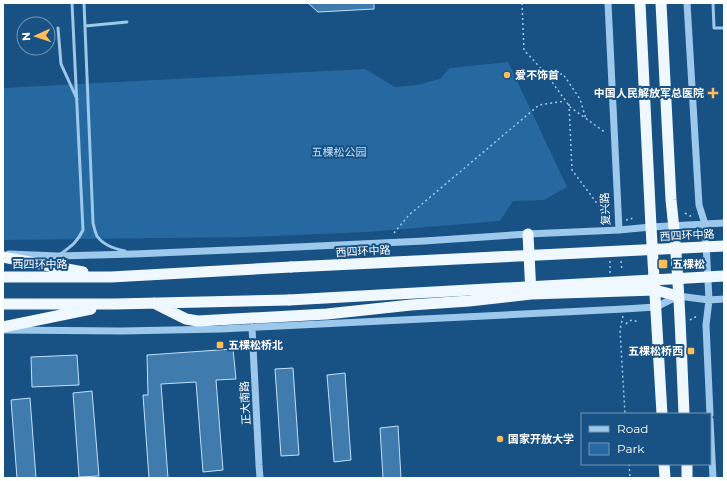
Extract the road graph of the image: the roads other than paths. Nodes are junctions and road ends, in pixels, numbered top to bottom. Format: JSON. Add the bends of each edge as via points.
{"nodes":[{"id":1,"x":72,"y":3,"type":"edge"},
{"id":2,"x":84,"y":3,"type":"edge"},
{"id":3,"x":608,"y":3,"type":"edge"},
{"id":4,"x":640,"y":3,"type":"edge"},
{"id":5,"x":661,"y":3,"type":"edge"},
{"id":6,"x":687,"y":3,"type":"edge"},
{"id":7,"x":713,"y":3,"type":"edge"},
{"id":8,"x":127,"y":22,"type":"dead end"},
{"id":9,"x":85,"y":26,"type":"junction"},
{"id":10,"x":58,"y":28,"type":"dead end"},
{"id":11,"x":724,"y":28,"type":"edge"},
{"id":12,"x":77,"y":101,"type":"junction"},
{"id":13,"x":724,"y":223,"type":"edge"},
{"id":14,"x":705,"y":224,"type":"junction"},
{"id":15,"x":674,"y":226,"type":"junction"},
{"id":16,"x":651,"y":227,"type":"junction"},
{"id":17,"x":619,"y":230,"type":"junction"},
{"id":18,"x":528,"y":234,"type":"junction"},
{"id":19,"x":724,"y":246,"type":"edge"},
{"id":20,"x":3,"y":254,"type":"edge"},
{"id":21,"x":134,"y":254,"type":"junction"},
{"id":22,"x":58,"y":256,"type":"junction"},
{"id":23,"x":3,"y":257,"type":"edge"},
{"id":24,"x":724,"y":276,"type":"edge"},
{"id":25,"x":3,"y":277,"type":"edge"},
{"id":26,"x":111,"y":277,"type":"junction"},
{"id":27,"x":655,"y":290,"type":"junction"},
{"id":28,"x":532,"y":294,"type":"junction"},
{"id":29,"x":678,"y":296,"type":"junction"},
{"id":30,"x":724,"y":299,"type":"edge"},
{"id":31,"x":709,"y":300,"type":"junction"},
{"id":32,"x":154,"y":303,"type":"junction"},
{"id":33,"x":3,"y":304,"type":"edge"},
{"id":34,"x":115,"y":304,"type":"junction"},
{"id":35,"x":656,"y":307,"type":"junction"},
{"id":36,"x":3,"y":327,"type":"edge"},
{"id":37,"x":252,"y":327,"type":"junction"},
{"id":38,"x":3,"y":330,"type":"edge"},
{"id":39,"x":662,"y":413,"type":"edge"},
{"id":40,"x":684,"y":413,"type":"edge"},
{"id":41,"x":710,"y":413,"type":"edge"},
{"id":42,"x":711,"y":439,"type":"edge"},
{"id":43,"x":664,"y":465,"type":"edge"},
{"id":44,"x":687,"y":465,"type":"edge"},
{"id":45,"x":260,"y":478,"type":"edge"},
{"id":46,"x":665,"y":478,"type":"edge"},
{"id":47,"x":687,"y":478,"type":"edge"},
{"id":48,"x":713,"y":478,"type":"edge"}],
"edges":[{"from":1,"to":12,"type":"lane"},
{"from":2,"to":9,"type":"lane"},
{"from":3,"to":17,"type":"street","name":"复兴路"},
{"from":4,"to":16,"type":"highway"},
{"from":5,"to":15,"type":"highway"},
{"from":6,"to":14,"type":"street","via":[[699,205]]},
{"from":7,"to":11,"type":"lane","via":[[714,28]]},
{"from":8,"to":9,"type":"lane"},
{"from":9,"to":21,"type":"lane","via":[[93,223],[97,236],[104,243]]},
{"from":10,"to":12,"type":"lane","via":[[61,64]]},
{"from":12,"to":22,"type":"lane","via":[[82,230],[73,246]]},
{"from":13,"to":14,"type":"street","name":"西四环中路"},
{"from":14,"to":15,"type":"street","name":"西四环中路"},
{"from":14,"to":31,"type":"street"},
{"from":15,"to":16,"type":"street","name":"西四环中路"},
{"from":15,"to":29,"type":"highway"},
{"from":16,"to":17,"type":"street","name":"西四环中路"},
{"from":16,"to":27,"type":"highway"},
{"from":17,"to":18,"type":"street","name":"西四环中路"},
{"from":18,"to":21,"type":"street","name":"西四环中路"},
{"from":18,"to":28,"type":"highway"},
{"from":19,"to":26,"type":"highway","name":"西四环中路","bridge":true},
{"from":20,"to":22,"type":"street","name":"西四环中路"},
{"from":21,"to":22,"type":"street","name":"西四环中路"},
{"from":23,"to":26,"type":"highway"},
{"from":24,"to":32,"type":"highway","bridge":true,"via":[[289,300]]},
{"from":25,"to":26,"type":"highway","name":"西四环中路"},
{"from":27,"to":28,"type":"highway"},
{"from":27,"to":29,"type":"highway"},
{"from":27,"to":35,"type":"highway"},
{"from":28,"to":32,"type":"highway","via":[[327,314],[198,321],[186,319]]},
{"from":29,"to":31,"type":"street"},
{"from":29,"to":35,"type":"street"},
{"from":29,"to":40,"type":"highway"},
{"from":30,"to":31,"type":"street"},
{"from":31,"to":41,"type":"street","via":[[706,325]]},
{"from":32,"to":34,"type":"highway"},
{"from":33,"to":34,"type":"highway"},
{"from":34,"to":36,"type":"highway"},
{"from":35,"to":37,"type":"street"},
{"from":35,"to":39,"type":"highway"},
{"from":37,"to":38,"type":"street","via":[[122,331]]},
{"from":37,"to":45,"type":"street","name":"正大南路"},
{"from":42,"to":48,"type":"street"},
{"from":43,"to":46,"type":"highway"},
{"from":44,"to":47,"type":"highway"}]}
